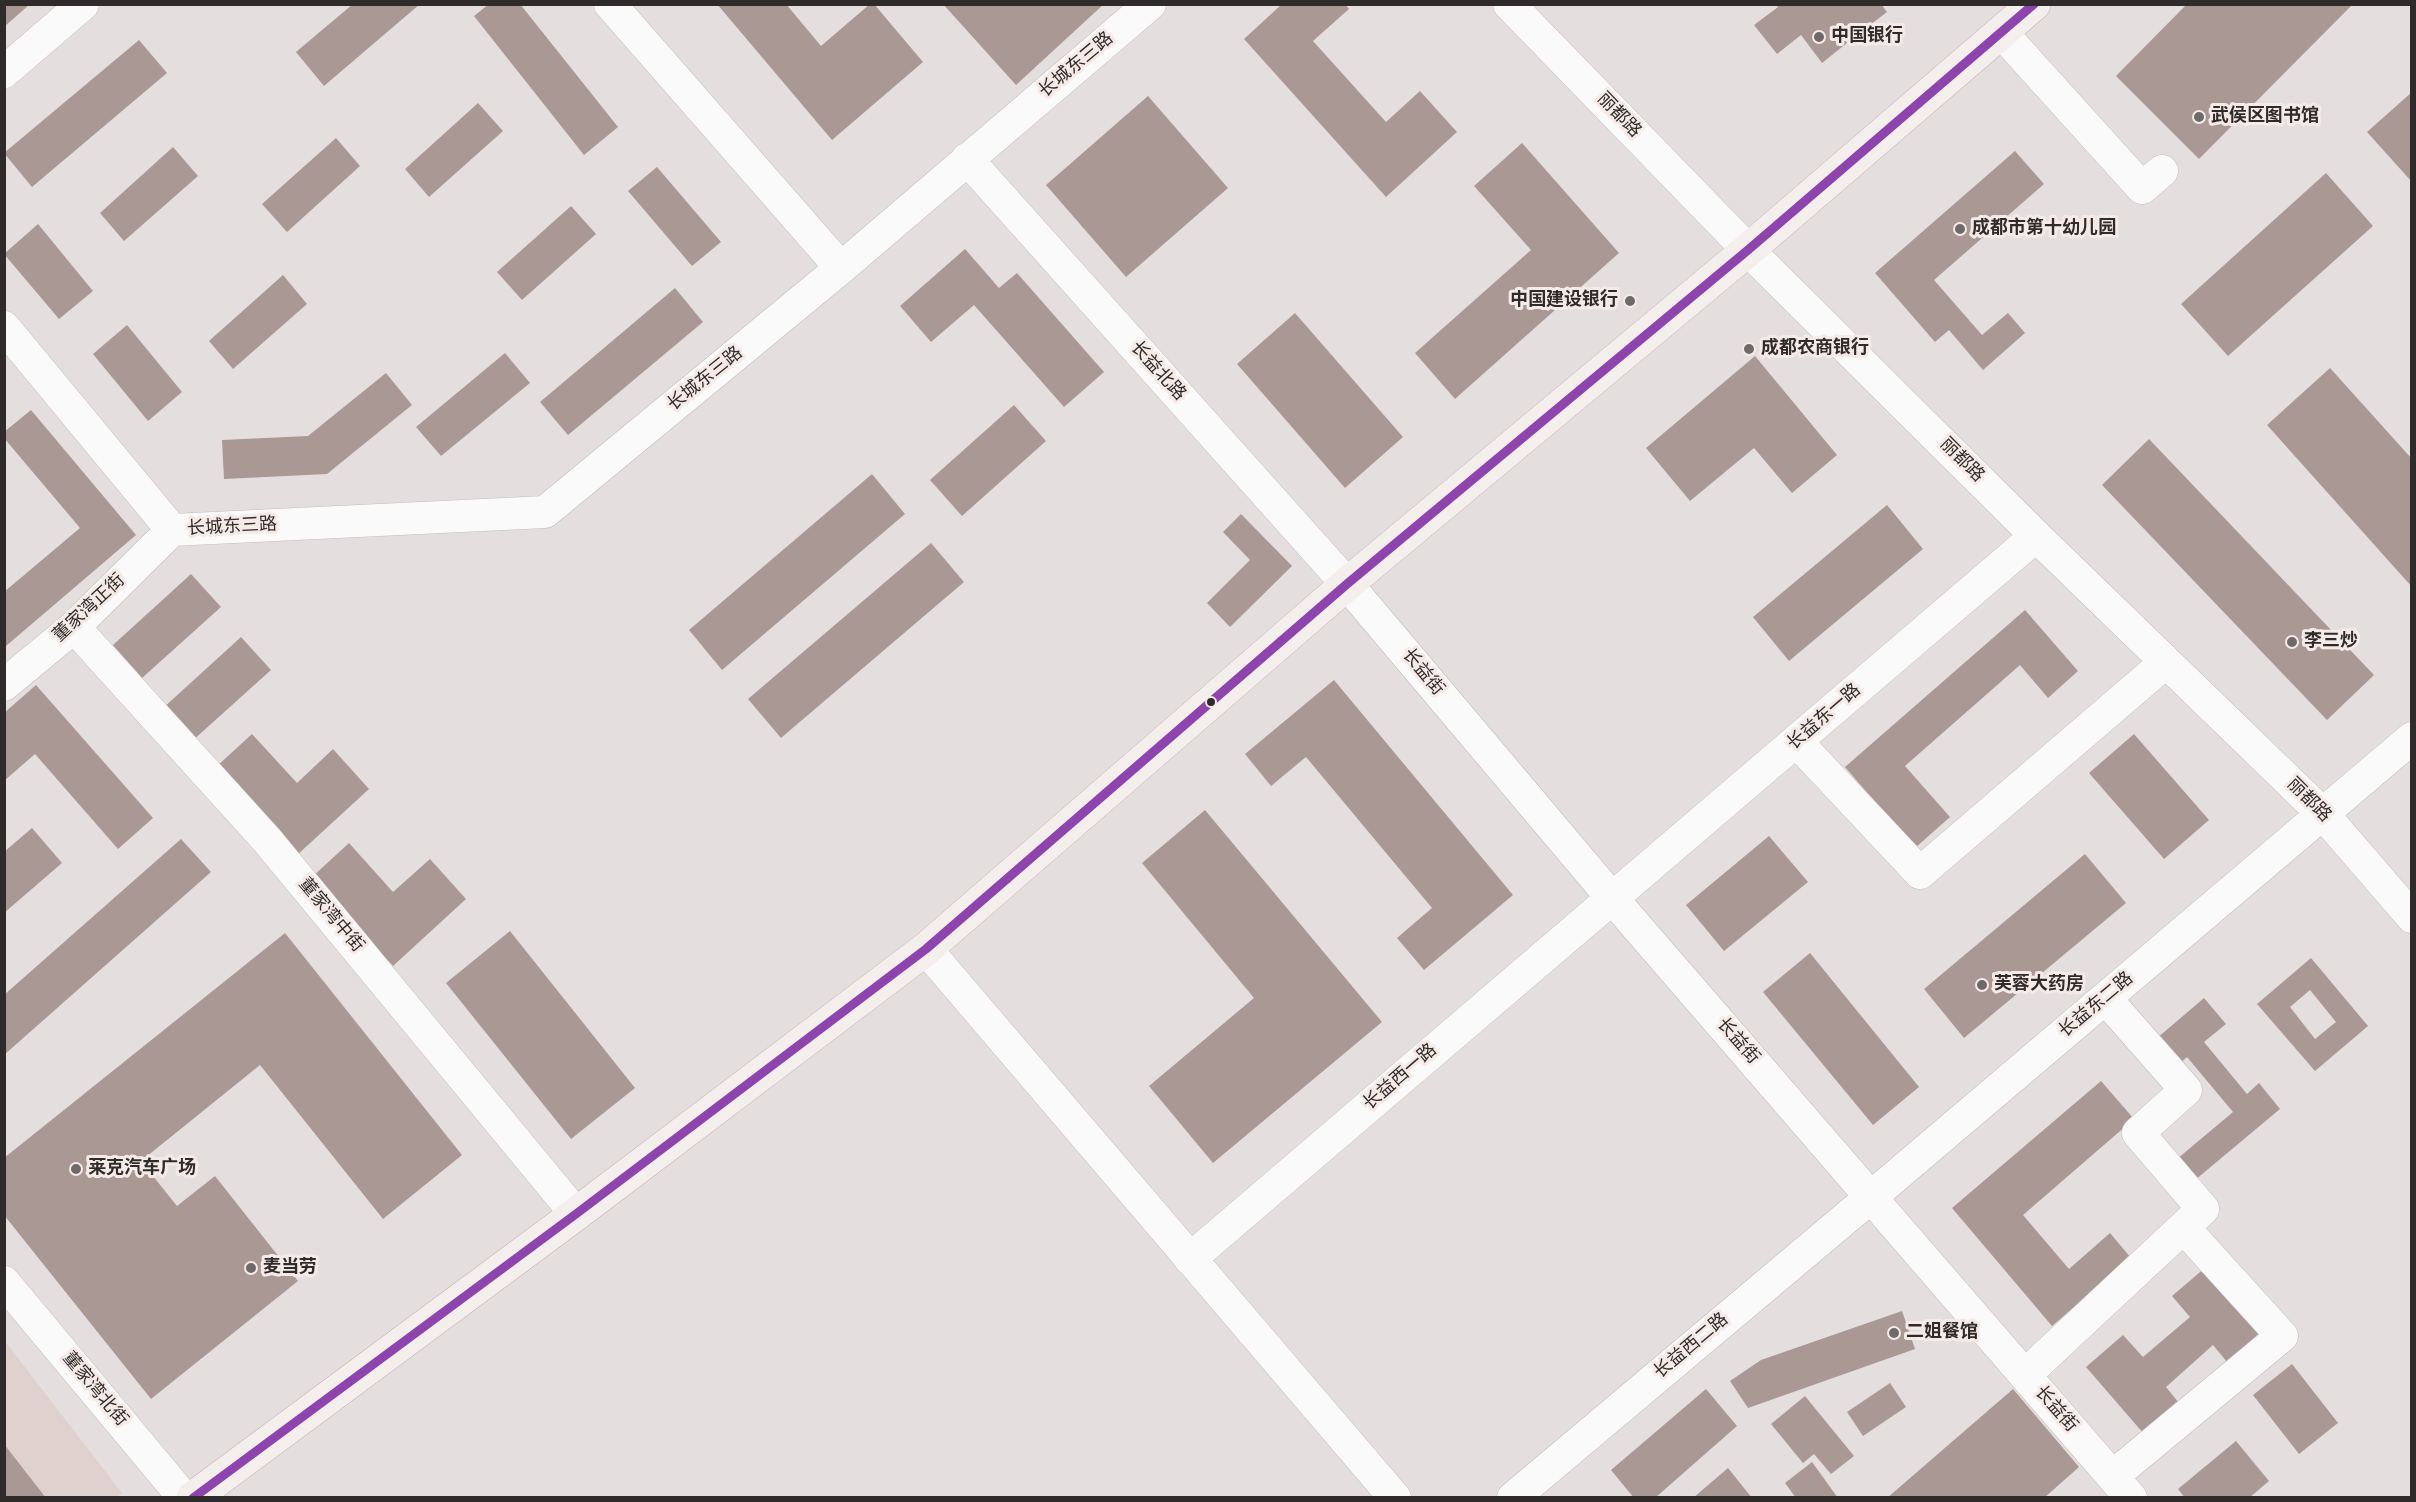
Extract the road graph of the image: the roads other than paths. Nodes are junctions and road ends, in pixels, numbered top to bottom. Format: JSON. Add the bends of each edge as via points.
{"nodes":[{"id":1,"x":83,"y":4,"type":"edge"},
{"id":2,"x":610,"y":4,"type":"edge"},
{"id":3,"x":1150,"y":4,"type":"edge"},
{"id":4,"x":1509,"y":4,"type":"edge"},
{"id":5,"x":2034,"y":4,"type":"edge"},
{"id":6,"x":2001,"y":32,"type":"junction"},
{"id":7,"x":4,"y":72,"type":"edge"},
{"id":8,"x":967,"y":159,"type":"junction"},
{"id":9,"x":2162,"y":171,"type":"dead end"},
{"id":10,"x":1748,"y":250,"type":"junction"},
{"id":11,"x":842,"y":268,"type":"junction"},
{"id":12,"x":4,"y":327,"type":"edge"},
{"id":13,"x":172,"y":530,"type":"junction"},
{"id":14,"x":2036,"y":536,"type":"junction"},
{"id":15,"x":1347,"y":584,"type":"junction"},
{"id":16,"x":74,"y":627,"type":"junction"},
{"id":17,"x":2166,"y":662,"type":"junction"},
{"id":18,"x":4,"y":685,"type":"edge"},
{"id":19,"x":2412,"y":738,"type":"edge"},
{"id":20,"x":1797,"y":742,"type":"junction"},
{"id":21,"x":2323,"y":814,"type":"junction"},
{"id":22,"x":1612,"y":898,"type":"junction"},
{"id":23,"x":2412,"y":917,"type":"edge"},
{"id":24,"x":926,"y":949,"type":"junction"},
{"id":25,"x":2106,"y":999,"type":"junction"},
{"id":26,"x":1871,"y":1197,"type":"junction"},
{"id":27,"x":576,"y":1214,"type":"junction"},
{"id":28,"x":2184,"y":1228,"type":"junction"},
{"id":29,"x":1190,"y":1259,"type":"junction"},
{"id":30,"x":4,"y":1282,"type":"edge"},
{"id":31,"x":2025,"y":1374,"type":"junction"},
{"id":32,"x":2122,"y":1487,"type":"edge"},
{"id":33,"x":184,"y":1497,"type":"edge"},
{"id":34,"x":193,"y":1497,"type":"edge"},
{"id":35,"x":1395,"y":1497,"type":"edge"},
{"id":36,"x":1513,"y":1497,"type":"edge"}],
"edges":[{"from":1,"to":7,"type":"street"},
{"from":2,"to":11,"type":"street"},
{"from":3,"to":8,"type":"street","name":"长城东三路"},
{"from":4,"to":10,"type":"street","name":"丽都路"},
{"from":5,"to":6,"type":"main road"},
{"from":6,"to":9,"type":"street","via":[[2101,124],[2142,188]]},
{"from":6,"to":10,"type":"main road"},
{"from":8,"to":11,"type":"street","name":"长城东三路"},
{"from":8,"to":15,"type":"street","name":"长益北路"},
{"from":10,"to":14,"type":"street","name":"丽都路"},
{"from":10,"to":15,"type":"main road"},
{"from":11,"to":13,"type":"street","name":"长城东三路","via":[[545,512]]},
{"from":12,"to":13,"type":"street"},
{"from":13,"to":16,"type":"street","name":"董家湾正街"},
{"from":14,"to":17,"type":"street","name":"丽都路"},
{"from":14,"to":20,"type":"street","name":"长益东一路"},
{"from":15,"to":22,"type":"street","name":"长益街"},
{"from":15,"to":24,"type":"main road"},
{"from":16,"to":18,"type":"street","name":"董家湾正街"},
{"from":16,"to":27,"type":"street","name":"董家湾中街","via":[[267,840]]},
{"from":17,"to":20,"type":"street","via":[[1920,873]]},
{"from":17,"to":21,"type":"street","name":"丽都路"},
{"from":19,"to":21,"type":"street","name":"长益东二路"},
{"from":20,"to":22,"type":"street","name":"长益东一路"},
{"from":21,"to":23,"type":"street","name":"丽都路"},
{"from":21,"to":25,"type":"street","name":"长益东二路"},
{"from":22,"to":26,"type":"street","name":"长益街"},
{"from":22,"to":29,"type":"street","name":"长益西一路"},
{"from":24,"to":27,"type":"main road"},
{"from":24,"to":29,"type":"street"},
{"from":25,"to":26,"type":"street","name":"长益东二路"},
{"from":25,"to":28,"type":"street","via":[[2186,1090],[2138,1133],[2203,1209]]},
{"from":26,"to":31,"type":"street","name":"长益街"},
{"from":26,"to":36,"type":"street","name":"长益西二路"},
{"from":27,"to":34,"type":"main road"},
{"from":28,"to":31,"type":"street"},
{"from":28,"to":32,"type":"street","via":[[2282,1336]]},
{"from":29,"to":35,"type":"street"},
{"from":30,"to":33,"type":"street","name":"董家湾北街"},
{"from":31,"to":32,"type":"street","name":"长益街"}]}
